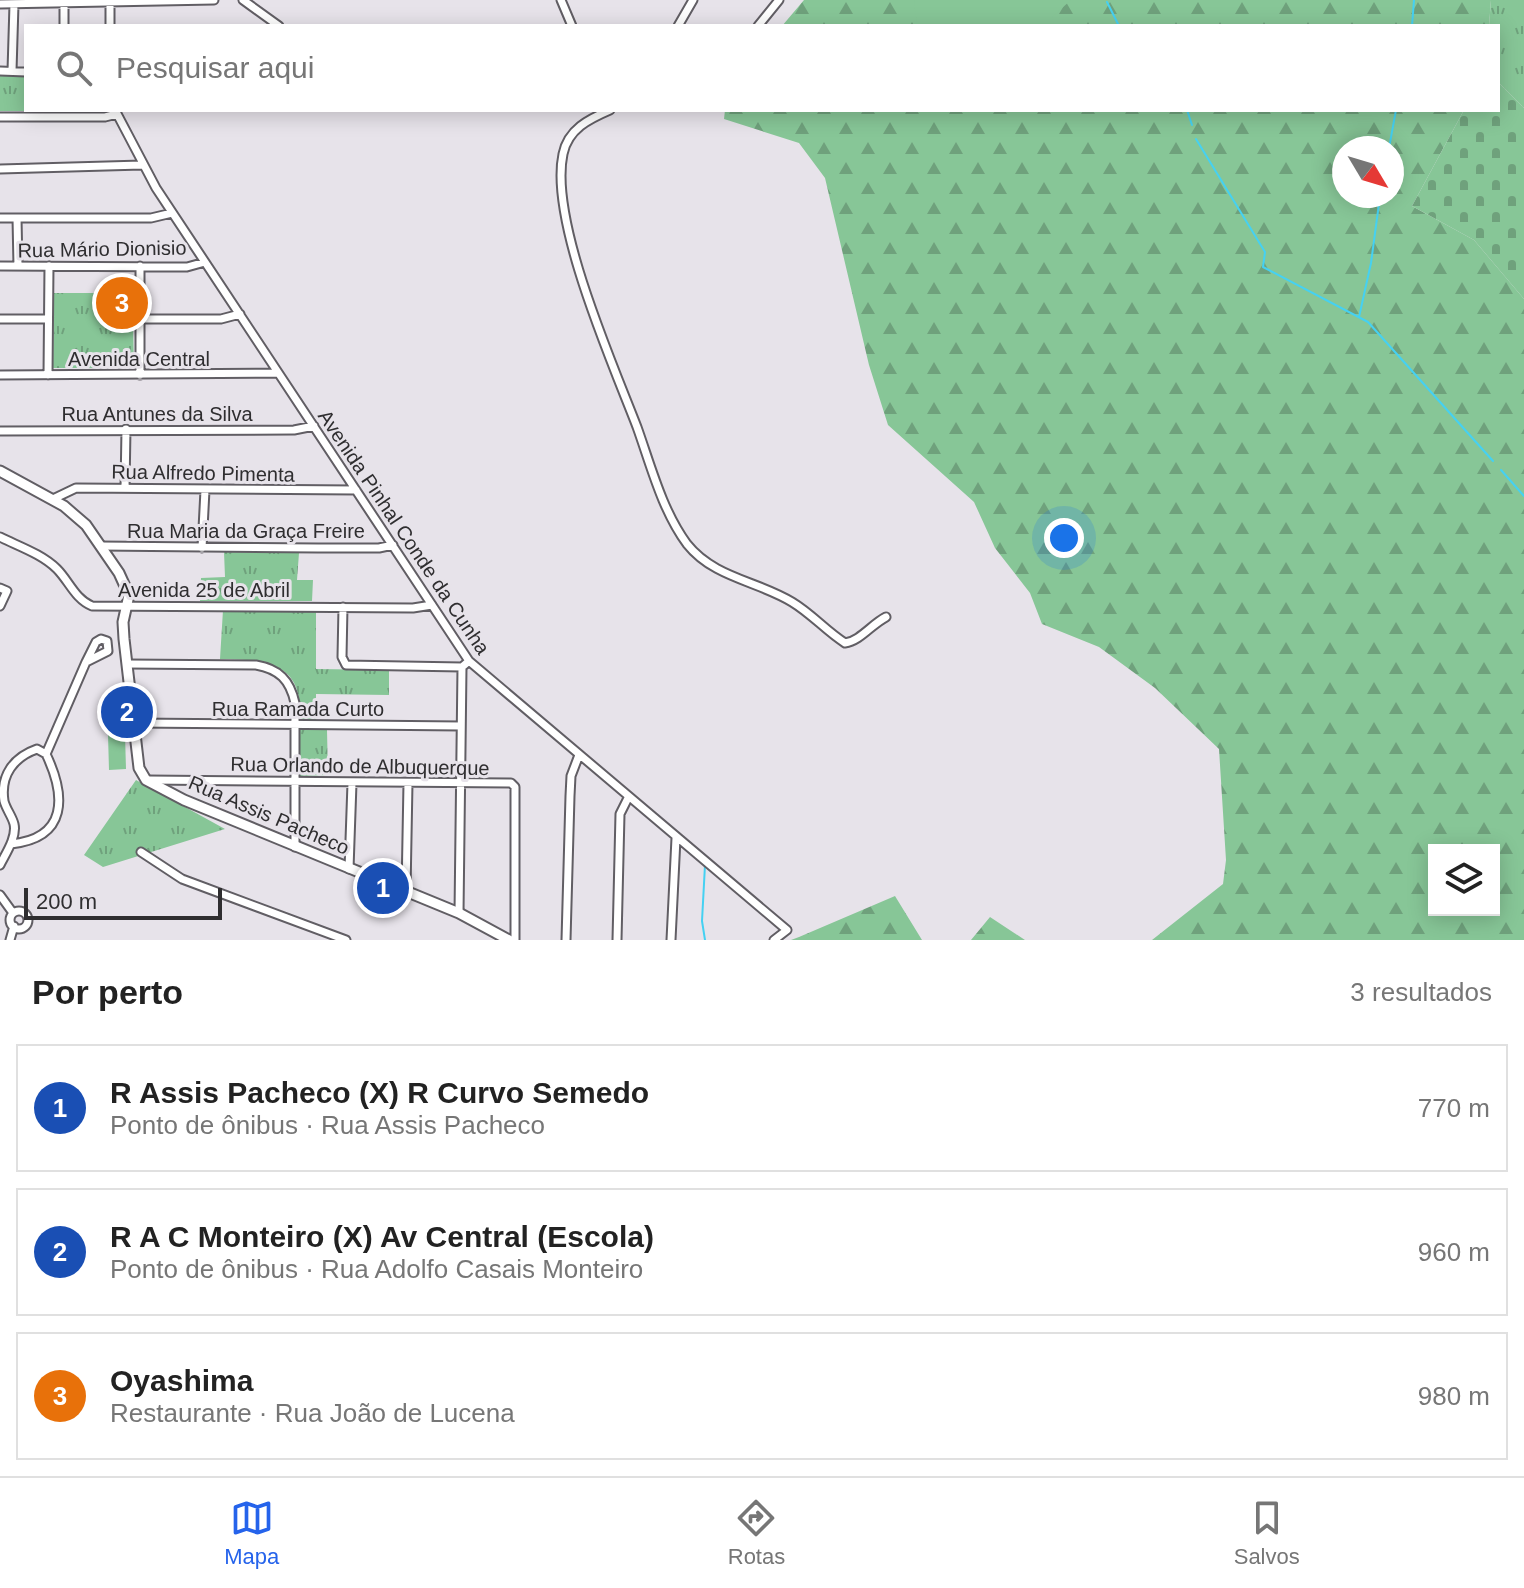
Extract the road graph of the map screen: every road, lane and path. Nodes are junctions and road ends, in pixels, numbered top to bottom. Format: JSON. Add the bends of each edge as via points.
{"nodes":[{"id":1,"x":214,"y":0,"type":"edge"},
{"id":2,"x":243,"y":0,"type":"edge"},
{"id":3,"x":561,"y":0,"type":"edge"},
{"id":4,"x":693,"y":0,"type":"edge"},
{"id":5,"x":779,"y":0,"type":"edge"},
{"id":6,"x":110,"y":1,"type":"edge"},
{"id":7,"x":64,"y":3,"type":"junction"},
{"id":8,"x":0,"y":4,"type":"edge"},
{"id":9,"x":14,"y":4,"type":"junction"},
{"id":10,"x":64,"y":24,"type":"edge"},
{"id":11,"x":110,"y":24,"type":"edge"},
{"id":12,"x":276,"y":24,"type":"edge"},
{"id":13,"x":571,"y":24,"type":"edge"},
{"id":14,"x":681,"y":24,"type":"edge"},
{"id":15,"x":760,"y":24,"type":"edge"},
{"id":16,"x":0,"y":71,"type":"edge"},
{"id":17,"x":12,"y":71,"type":"junction"},
{"id":18,"x":24,"y":72,"type":"edge"},
{"id":19,"x":116,"y":112,"type":"edge"},
{"id":20,"x":606,"y":112,"type":"edge"},
{"id":21,"x":0,"y":117,"type":"edge"},
{"id":22,"x":142,"y":165,"type":"junction"},
{"id":23,"x":0,"y":169,"type":"edge"},
{"id":24,"x":172,"y":213,"type":"junction"},
{"id":25,"x":0,"y":218,"type":"edge"},
{"id":26,"x":17,"y":218,"type":"junction"},
{"id":27,"x":205,"y":262,"type":"junction"},
{"id":28,"x":0,"y":266,"type":"edge"},
{"id":29,"x":18,"y":266,"type":"junction"},
{"id":30,"x":49,"y":266,"type":"junction"},
{"id":31,"x":140,"y":266,"type":"junction"},
{"id":32,"x":240,"y":314,"type":"junction"},
{"id":33,"x":0,"y":319,"type":"edge"},
{"id":34,"x":48,"y":319,"type":"junction"},
{"id":35,"x":140,"y":319,"type":"junction"},
{"id":36,"x":278,"y":373,"type":"junction"},
{"id":37,"x":0,"y":375,"type":"edge"},
{"id":38,"x":48,"y":375,"type":"junction"},
{"id":39,"x":140,"y":375,"type":"junction"},
{"id":40,"x":314,"y":426,"type":"junction"},
{"id":41,"x":126,"y":429,"type":"junction"},
{"id":42,"x":0,"y":431,"type":"edge"},
{"id":43,"x":0,"y":471,"type":"edge"},
{"id":44,"x":125,"y":488,"type":"junction"},
{"id":45,"x":205,"y":490,"type":"junction"},
{"id":46,"x":356,"y":490,"type":"junction"},
{"id":47,"x":53,"y":499,"type":"junction"},
{"id":48,"x":0,"y":537,"type":"edge"},
{"id":49,"x":393,"y":545,"type":"junction"},
{"id":50,"x":100,"y":546,"type":"junction"},
{"id":51,"x":202,"y":548,"type":"junction"},
{"id":52,"x":0,"y":588,"type":"edge"},
{"id":53,"x":432,"y":605,"type":"junction"},
{"id":54,"x":0,"y":606,"type":"edge"},
{"id":55,"x":128,"y":606,"type":"junction"},
{"id":56,"x":343,"y":607,"type":"junction"},
{"id":57,"x":886,"y":617,"type":"dead end"},
{"id":58,"x":86,"y":662,"type":"dead end"},
{"id":59,"x":127,"y":664,"type":"junction"},
{"id":60,"x":466,"y":664,"type":"junction"},
{"id":61,"x":134,"y":723,"type":"junction"},
{"id":62,"x":296,"y":725,"type":"junction"},
{"id":63,"x":461,"y":726,"type":"junction"},
{"id":64,"x":46,"y":754,"type":"junction"},
{"id":65,"x":579,"y":755,"type":"junction"},
{"id":66,"x":146,"y":780,"type":"junction"},
{"id":67,"x":294,"y":780,"type":"junction"},
{"id":68,"x":461,"y":782,"type":"junction"},
{"id":69,"x":352,"y":783,"type":"junction"},
{"id":70,"x":408,"y":783,"type":"junction"},
{"id":71,"x":628,"y":798,"type":"junction"},
{"id":72,"x":676,"y":838,"type":"junction"},
{"id":73,"x":11,"y":844,"type":"junction"},
{"id":74,"x":295,"y":847,"type":"junction"},
{"id":75,"x":141,"y":852,"type":"dead end"},
{"id":76,"x":0,"y":865,"type":"edge"},
{"id":77,"x":349,"y":869,"type":"junction"},
{"id":78,"x":406,"y":891,"type":"junction"},
{"id":79,"x":0,"y":895,"type":"edge"},
{"id":80,"x":459,"y":913,"type":"junction"},
{"id":81,"x":0,"y":916,"type":"edge"},
{"id":82,"x":13,"y":919,"type":"junction"},
{"id":83,"x":10,"y":940,"type":"edge"},
{"id":84,"x":346,"y":940,"type":"edge"},
{"id":85,"x":512,"y":940,"type":"edge"},
{"id":86,"x":566,"y":940,"type":"edge"},
{"id":87,"x":617,"y":940,"type":"edge"},
{"id":88,"x":671,"y":940,"type":"edge"},
{"id":89,"x":774,"y":940,"type":"edge"}],
"edges":[{"from":1,"to":6,"type":"street"},
{"from":2,"to":12,"type":"street"},
{"from":3,"to":13,"type":"street"},
{"from":4,"to":14,"type":"street"},
{"from":5,"to":15,"type":"street"},
{"from":6,"to":7,"type":"street"},
{"from":6,"to":11,"type":"street"},
{"from":7,"to":9,"type":"street"},
{"from":7,"to":10,"type":"street"},
{"from":8,"to":9,"type":"street"},
{"from":9,"to":17,"type":"street"},
{"from":16,"to":17,"type":"street"},
{"from":17,"to":18,"type":"street"},
{"from":19,"to":21,"type":"street","via":[[105,117]]},
{"from":19,"to":22,"type":"street","name":"Avenida Pinhal Conde da Cunha"},
{"from":20,"to":57,"type":"street","via":[[579,126],[567,143],[562,172],[566,214],[588,295],[665,506],[688,545],[710,563],[793,602],[845,643]]},
{"from":22,"to":23,"type":"street"},
{"from":22,"to":24,"type":"street","name":"Avenida Pinhal Conde da Cunha"},
{"from":24,"to":26,"type":"street","via":[[151,218]]},
{"from":24,"to":27,"type":"street","name":"Avenida Pinhal Conde da Cunha"},
{"from":25,"to":26,"type":"street"},
{"from":26,"to":29,"type":"street"},
{"from":27,"to":31,"type":"street","name":"Rua Mário Dionisio"},
{"from":27,"to":32,"type":"street","name":"Avenida Pinhal Conde da Cunha"},
{"from":28,"to":29,"type":"street","name":"Rua Mário Dionisio"},
{"from":29,"to":30,"type":"street","name":"Rua Mário Dionisio"},
{"from":30,"to":31,"type":"street","name":"Rua Mário Dionisio"},
{"from":30,"to":34,"type":"street"},
{"from":31,"to":35,"type":"street"},
{"from":32,"to":35,"type":"street","via":[[221,319]]},
{"from":32,"to":36,"type":"street","name":"Avenida Pinhal Conde da Cunha"},
{"from":33,"to":34,"type":"street"},
{"from":34,"to":38,"type":"street"},
{"from":35,"to":39,"type":"street"},
{"from":36,"to":39,"type":"street","name":"Avenida Central"},
{"from":36,"to":40,"type":"street","name":"Avenida Pinhal Conde da Cunha"},
{"from":37,"to":38,"type":"street","name":"Avenida Central"},
{"from":38,"to":39,"type":"street","name":"Avenida Central"},
{"from":40,"to":41,"type":"street","name":"Rua Antunes da Silva"},
{"from":40,"to":46,"type":"street","name":"Avenida Pinhal Conde da Cunha"},
{"from":41,"to":42,"type":"street","name":"Rua Antunes da Silva"},
{"from":41,"to":44,"type":"street"},
{"from":43,"to":47,"type":"street"},
{"from":44,"to":45,"type":"street","name":"Rua Alfredo Pimenta"},
{"from":44,"to":47,"type":"street","name":"Rua Alfredo Pimenta","via":[[76,488]]},
{"from":45,"to":46,"type":"street","name":"Rua Alfredo Pimenta"},
{"from":45,"to":51,"type":"street"},
{"from":46,"to":49,"type":"street","name":"Avenida Pinhal Conde da Cunha"},
{"from":47,"to":50,"type":"street","via":[[79,517]]},
{"from":48,"to":55,"type":"street","name":"Avenida 25 de Abril","via":[[55,567],[88,605]]},
{"from":49,"to":51,"type":"street","name":"Rua Maria da Graça Freire"},
{"from":49,"to":53,"type":"street","name":"Avenida Pinhal Conde da Cunha"},
{"from":50,"to":51,"type":"street","name":"Rua Maria da Graça Freire"},
{"from":50,"to":55,"type":"street","via":[[126,585]]},
{"from":52,"to":54,"type":"street","via":[[7,591]]},
{"from":53,"to":56,"type":"street","name":"Avenida 25 de Abril"},
{"from":53,"to":60,"type":"street","name":"Avenida Pinhal Conde da Cunha"},
{"from":55,"to":56,"type":"street","name":"Avenida 25 de Abril"},
{"from":55,"to":59,"type":"street","via":[[123,622]]},
{"from":56,"to":60,"type":"street","via":[[346,665]]},
{"from":58,"to":64,"type":"street"},
{"from":59,"to":61,"type":"street"},
{"from":59,"to":62,"type":"street","via":[[270,667],[292,689]]},
{"from":60,"to":63,"type":"street"},
{"from":60,"to":65,"type":"street","name":"Avenida Pinhal Conde da Cunha"},
{"from":61,"to":62,"type":"street","name":"Rua Ramada Curto"},
{"from":61,"to":66,"type":"street","via":[[139,768]]},
{"from":62,"to":63,"type":"street","name":"Rua Ramada Curto"},
{"from":62,"to":67,"type":"street"},
{"from":63,"to":68,"type":"street"},
{"from":64,"to":73,"type":"street","via":[[60,802],[51,828],[29,842]]},
{"from":64,"to":73,"type":"street","via":[[37,749],[20,755],[8,769],[1,787],[15,826]]},
{"from":65,"to":71,"type":"street","name":"Avenida Pinhal Conde da Cunha"},
{"from":65,"to":86,"type":"street","via":[[570,786]]},
{"from":66,"to":67,"type":"street","name":"Rua Orlando de Albuquerque"},
{"from":66,"to":74,"type":"street","name":"Rua Assis Pacheco"},
{"from":67,"to":69,"type":"street","name":"Rua Orlando de Albuquerque"},
{"from":67,"to":74,"type":"street"},
{"from":68,"to":70,"type":"street","name":"Rua Orlando de Albuquerque"},
{"from":68,"to":80,"type":"street"},
{"from":68,"to":85,"type":"street","name":"Rua Orlando de Albuquerque","via":[[515,787]]},
{"from":69,"to":70,"type":"street","name":"Rua Orlando de Albuquerque"},
{"from":69,"to":77,"type":"street"},
{"from":70,"to":78,"type":"street"},
{"from":71,"to":72,"type":"street","name":"Avenida Pinhal Conde da Cunha"},
{"from":71,"to":87,"type":"street","via":[[620,814]]},
{"from":72,"to":88,"type":"street"},
{"from":72,"to":89,"type":"street","name":"Avenida Pinhal Conde da Cunha","via":[[787,930]]},
{"from":73,"to":76,"type":"street"},
{"from":74,"to":77,"type":"street","name":"Rua Assis Pacheco"},
{"from":75,"to":84,"type":"street","via":[[182,879]]},
{"from":77,"to":78,"type":"street","name":"Rua Assis Pacheco"},
{"from":78,"to":80,"type":"street","name":"Rua Assis Pacheco"},
{"from":79,"to":82,"type":"street"},
{"from":80,"to":85,"type":"street","name":"Rua Assis Pacheco"},
{"from":81,"to":82,"type":"street"},
{"from":82,"to":83,"type":"street"}]}
